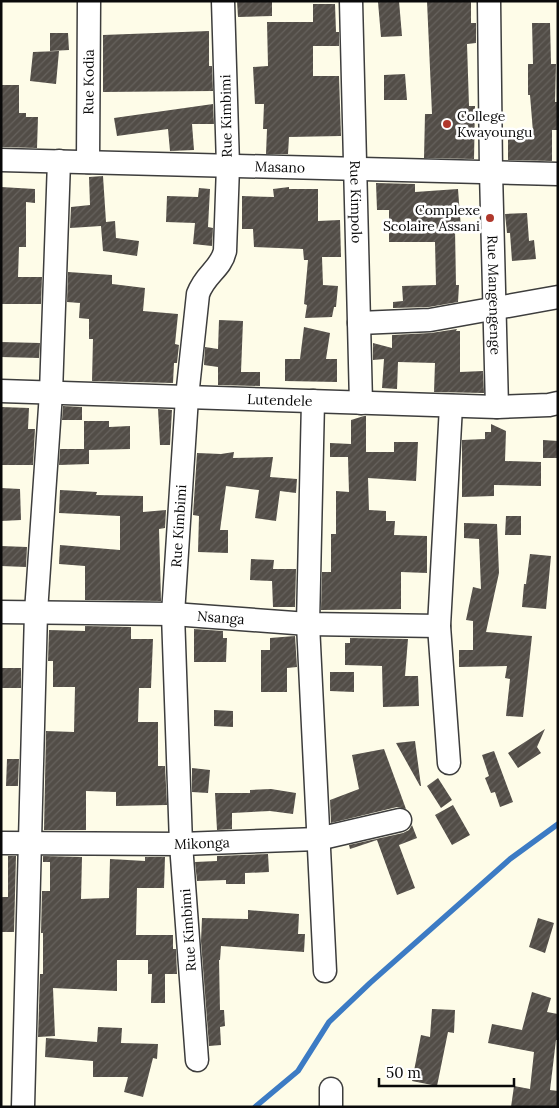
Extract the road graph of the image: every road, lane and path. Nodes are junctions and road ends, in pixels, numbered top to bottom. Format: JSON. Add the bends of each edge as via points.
{"nodes":[{"id":1,"x":89,"y":1,"type":"edge"},
{"id":2,"x":223,"y":1,"type":"edge"},
{"id":3,"x":351,"y":1,"type":"edge"},
{"id":4,"x":489,"y":1,"type":"edge"},
{"id":5,"x":1,"y":160,"type":"edge"},
{"id":6,"x":58,"y":161,"type":"junction"},
{"id":7,"x":88,"y":162,"type":"junction"},
{"id":8,"x":228,"y":166,"type":"junction"},
{"id":9,"x":355,"y":169,"type":"junction"},
{"id":10,"x":491,"y":172,"type":"junction"},
{"id":11,"x":558,"y":174,"type":"edge"},
{"id":12,"x":558,"y":297,"type":"edge"},
{"id":13,"x":494,"y":309,"type":"junction"},
{"id":14,"x":359,"y":323,"type":"junction"},
{"id":15,"x":1,"y":391,"type":"edge"},
{"id":16,"x":51,"y":392,"type":"junction"},
{"id":17,"x":187,"y":397,"type":"junction"},
{"id":18,"x":313,"y":401,"type":"junction"},
{"id":19,"x":361,"y":403,"type":"junction"},
{"id":20,"x":558,"y":403,"type":"edge"},
{"id":21,"x":451,"y":406,"type":"junction"},
{"id":22,"x":497,"y":407,"type":"junction"},
{"id":23,"x":1,"y":612,"type":"edge"},
{"id":24,"x":36,"y":612,"type":"junction"},
{"id":25,"x":173,"y":614,"type":"junction"},
{"id":26,"x":308,"y":624,"type":"junction"},
{"id":27,"x":439,"y":626,"type":"junction"},
{"id":28,"x":449,"y":763,"type":"dead end"},
{"id":29,"x":400,"y":820,"type":"dead end"},
{"id":30,"x":318,"y":839,"type":"junction"},
{"id":31,"x":1,"y":843,"type":"edge"},
{"id":32,"x":29,"y":844,"type":"junction"},
{"id":33,"x":182,"y":844,"type":"junction"},
{"id":34,"x":325,"y":971,"type":"dead end"},
{"id":35,"x":197,"y":1060,"type":"dead end"},
{"id":36,"x":23,"y":1107,"type":"edge"}],
"edges":[{"from":1,"to":7,"type":"street","name":"Rue Kodia"},
{"from":2,"to":8,"type":"street","name":"Rue Kimbimi"},
{"from":3,"to":9,"type":"street","name":"Rue Kimpolo"},
{"from":4,"to":10,"type":"street","name":"Rue Mangengenge"},
{"from":5,"to":6,"type":"street","name":"Masano"},
{"from":6,"to":7,"type":"street","name":"Masano"},
{"from":6,"to":16,"type":"street"},
{"from":7,"to":8,"type":"street","name":"Masano"},
{"from":8,"to":9,"type":"street","name":"Masano"},
{"from":8,"to":17,"type":"street","name":"Rue Kimbimi","via":[[226,251],[221,263],[203,280],[198,294]]},
{"from":9,"to":10,"type":"street","name":"Masano"},
{"from":9,"to":14,"type":"street","name":"Rue Kimpolo"},
{"from":10,"to":11,"type":"street","name":"Masano"},
{"from":10,"to":13,"type":"street","name":"Rue Mangengenge"},
{"from":12,"to":13,"type":"street"},
{"from":13,"to":14,"type":"street","via":[[430,320]]},
{"from":13,"to":22,"type":"street","name":"Rue Mangengenge"},
{"from":14,"to":19,"type":"street","name":"Rue Kimpolo"},
{"from":15,"to":16,"type":"street","name":"Lutendele"},
{"from":16,"to":17,"type":"street","name":"Lutendele"},
{"from":16,"to":24,"type":"street"},
{"from":17,"to":18,"type":"street","name":"Lutendele"},
{"from":17,"to":25,"type":"street","name":"Rue Kimbimi"},
{"from":18,"to":19,"type":"street","name":"Lutendele"},
{"from":18,"to":26,"type":"street"},
{"from":19,"to":21,"type":"street","name":"Lutendele"},
{"from":20,"to":22,"type":"street","name":"Lutendele"},
{"from":21,"to":22,"type":"street","name":"Lutendele"},
{"from":21,"to":27,"type":"street"},
{"from":23,"to":24,"type":"street","name":"Nsanga"},
{"from":24,"to":25,"type":"street","name":"Nsanga"},
{"from":24,"to":32,"type":"street"},
{"from":25,"to":26,"type":"street","name":"Nsanga"},
{"from":25,"to":33,"type":"street","name":"Rue Kimbimi"},
{"from":26,"to":27,"type":"street","name":"Nsanga"},
{"from":26,"to":30,"type":"street"},
{"from":27,"to":28,"type":"street"},
{"from":29,"to":30,"type":"street","name":"Mikonga"},
{"from":30,"to":33,"type":"street","name":"Mikonga"},
{"from":30,"to":34,"type":"street"},
{"from":31,"to":32,"type":"street","name":"Mikonga"},
{"from":32,"to":33,"type":"street","name":"Mikonga"},
{"from":32,"to":36,"type":"street"},
{"from":33,"to":35,"type":"street","name":"Rue Kimbimi"}]}
